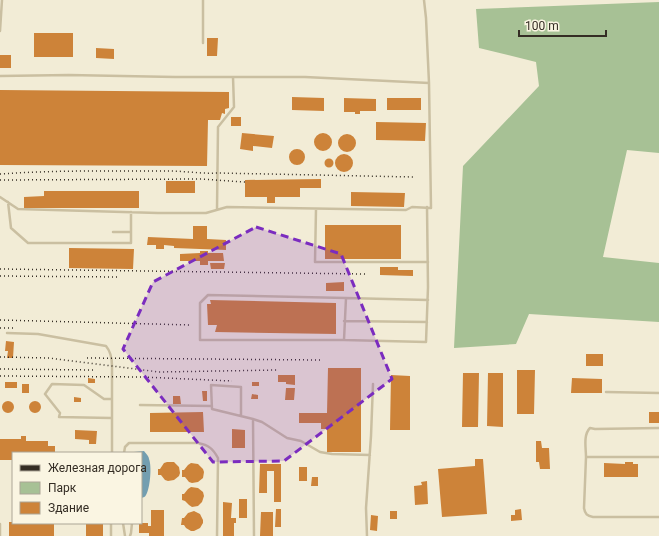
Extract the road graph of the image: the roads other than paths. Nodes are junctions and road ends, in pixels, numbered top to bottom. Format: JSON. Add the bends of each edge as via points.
{"nodes":[{"id":1,"x":2,"y":0,"type":"edge"},
{"id":2,"x":203,"y":0,"type":"edge"},
{"id":3,"x":424,"y":0,"type":"edge"},
{"id":4,"x":0,"y":31,"type":"edge"},
{"id":5,"x":203,"y":43,"type":"dead end"},
{"id":6,"x":0,"y":76,"type":"edge"},
{"id":7,"x":233,"y":77,"type":"junction"},
{"id":8,"x":429,"y":83,"type":"junction"},
{"id":9,"x":0,"y":197,"type":"edge"},
{"id":10,"x":8,"y":202,"type":"junction"},
{"id":11,"x":427,"y":207,"type":"junction"},
{"id":12,"x":316,"y":209,"type":"junction"},
{"id":13,"x":217,"y":210,"type":"junction"},
{"id":14,"x":132,"y":212,"type":"junction"},
{"id":15,"x":113,"y":232,"type":"dead end"},
{"id":16,"x":131,"y":232,"type":"junction"},
{"id":17,"x":428,"y":262,"type":"junction"},
{"id":18,"x":346,"y":298,"type":"junction"},
{"id":19,"x":428,"y":300,"type":"junction"},
{"id":20,"x":344,"y":321,"type":"junction"},
{"id":21,"x":427,"y":322,"type":"junction"},
{"id":22,"x":7,"y":333,"type":"dead end"},
{"id":23,"x":344,"y":340,"type":"junction"},
{"id":24,"x":373,"y":384,"type":"dead end"},
{"id":25,"x":606,"y":392,"type":"dead end"},
{"id":26,"x":659,"y":392,"type":"edge"},
{"id":27,"x":112,"y":399,"type":"junction"},
{"id":28,"x":140,"y":405,"type":"dead end"},
{"id":29,"x":212,"y":406,"type":"junction"},
{"id":30,"x":241,"y":416,"type":"junction"},
{"id":31,"x":112,"y":418,"type":"junction"},
{"id":32,"x":253,"y":419,"type":"junction"},
{"id":33,"x":659,"y":428,"type":"edge"},
{"id":34,"x":112,"y":452,"type":"edge"},
{"id":35,"x":124,"y":452,"type":"edge"},
{"id":36,"x":370,"y":455,"type":"junction"},
{"id":37,"x":586,"y":457,"type":"junction"},
{"id":38,"x":659,"y":457,"type":"edge"},
{"id":39,"x":659,"y":517,"type":"edge"},
{"id":40,"x":0,"y":524,"type":"edge"},
{"id":41,"x":111,"y":524,"type":"edge"},
{"id":42,"x":123,"y":524,"type":"edge"},
{"id":43,"x":132,"y":524,"type":"edge"},
{"id":44,"x":0,"y":536,"type":"edge"},
{"id":45,"x":111,"y":536,"type":"edge"},
{"id":46,"x":125,"y":536,"type":"edge"},
{"id":47,"x":130,"y":536,"type":"edge"},
{"id":48,"x":217,"y":536,"type":"edge"},
{"id":49,"x":254,"y":536,"type":"edge"},
{"id":50,"x":367,"y":536,"type":"edge"}],
"edges":[{"from":1,"to":4,"type":"lane"},
{"from":2,"to":5,"type":"lane"},
{"from":3,"to":8,"type":"lane"},
{"from":6,"to":7,"type":"lane"},
{"from":7,"to":8,"type":"lane","via":[[305,77]]},
{"from":7,"to":13,"type":"lane","via":[[234,107],[218,127]]},
{"from":8,"to":11,"type":"lane","via":[[432,208]]},
{"from":9,"to":10,"type":"lane"},
{"from":10,"to":14,"type":"lane","via":[[18,209]]},
{"from":10,"to":16,"type":"lane","via":[[11,228],[28,243],[131,243]]},
{"from":11,"to":12,"type":"lane","via":[[412,207],[406,210]]},
{"from":11,"to":17,"type":"lane"},
{"from":12,"to":13,"type":"lane","via":[[227,207]]},
{"from":12,"to":17,"type":"lane","via":[[315,262]]},
{"from":13,"to":14,"type":"lane","via":[[206,213]]},
{"from":14,"to":16,"type":"lane"},
{"from":15,"to":16,"type":"lane"},
{"from":17,"to":19,"type":"lane"},
{"from":18,"to":19,"type":"lane"},
{"from":18,"to":20,"type":"lane"},
{"from":18,"to":23,"type":"lane","via":[[208,295],[200,303],[200,340]]},
{"from":19,"to":21,"type":"lane"},
{"from":20,"to":21,"type":"lane"},
{"from":20,"to":23,"type":"lane"},
{"from":21,"to":23,"type":"lane","via":[[426,342]]},
{"from":22,"to":27,"type":"lane","via":[[38,334],[106,346],[112,358]]},
{"from":24,"to":36,"type":"lane"},
{"from":25,"to":26,"type":"lane"},
{"from":27,"to":31,"type":"lane"},
{"from":27,"to":31,"type":"lane","via":[[104,399],[84,385],[52,384],[46,394],[60,413],[59,417]]},
{"from":28,"to":29,"type":"lane"},
{"from":29,"to":30,"type":"lane","via":[[212,409]]},
{"from":29,"to":30,"type":"lane","via":[[211,385],[241,387]]},
{"from":30,"to":32,"type":"lane"},
{"from":31,"to":34,"type":"lane"},
{"from":32,"to":36,"type":"lane","via":[[320,452]]},
{"from":32,"to":49,"type":"lane"},
{"from":33,"to":37,"type":"lane","via":[[590,428],[586,438]]},
{"from":35,"to":48,"type":"lane","via":[[129,443],[198,443],[206,444],[214,451],[218,458]]},
{"from":36,"to":50,"type":"lane","via":[[366,508]]},
{"from":37,"to":38,"type":"lane"},
{"from":37,"to":39,"type":"lane","via":[[584,508],[588,516]]},
{"from":40,"to":44,"type":"lane"},
{"from":41,"to":45,"type":"lane"},
{"from":42,"to":46,"type":"lane"},
{"from":43,"to":47,"type":"lane"}]}
